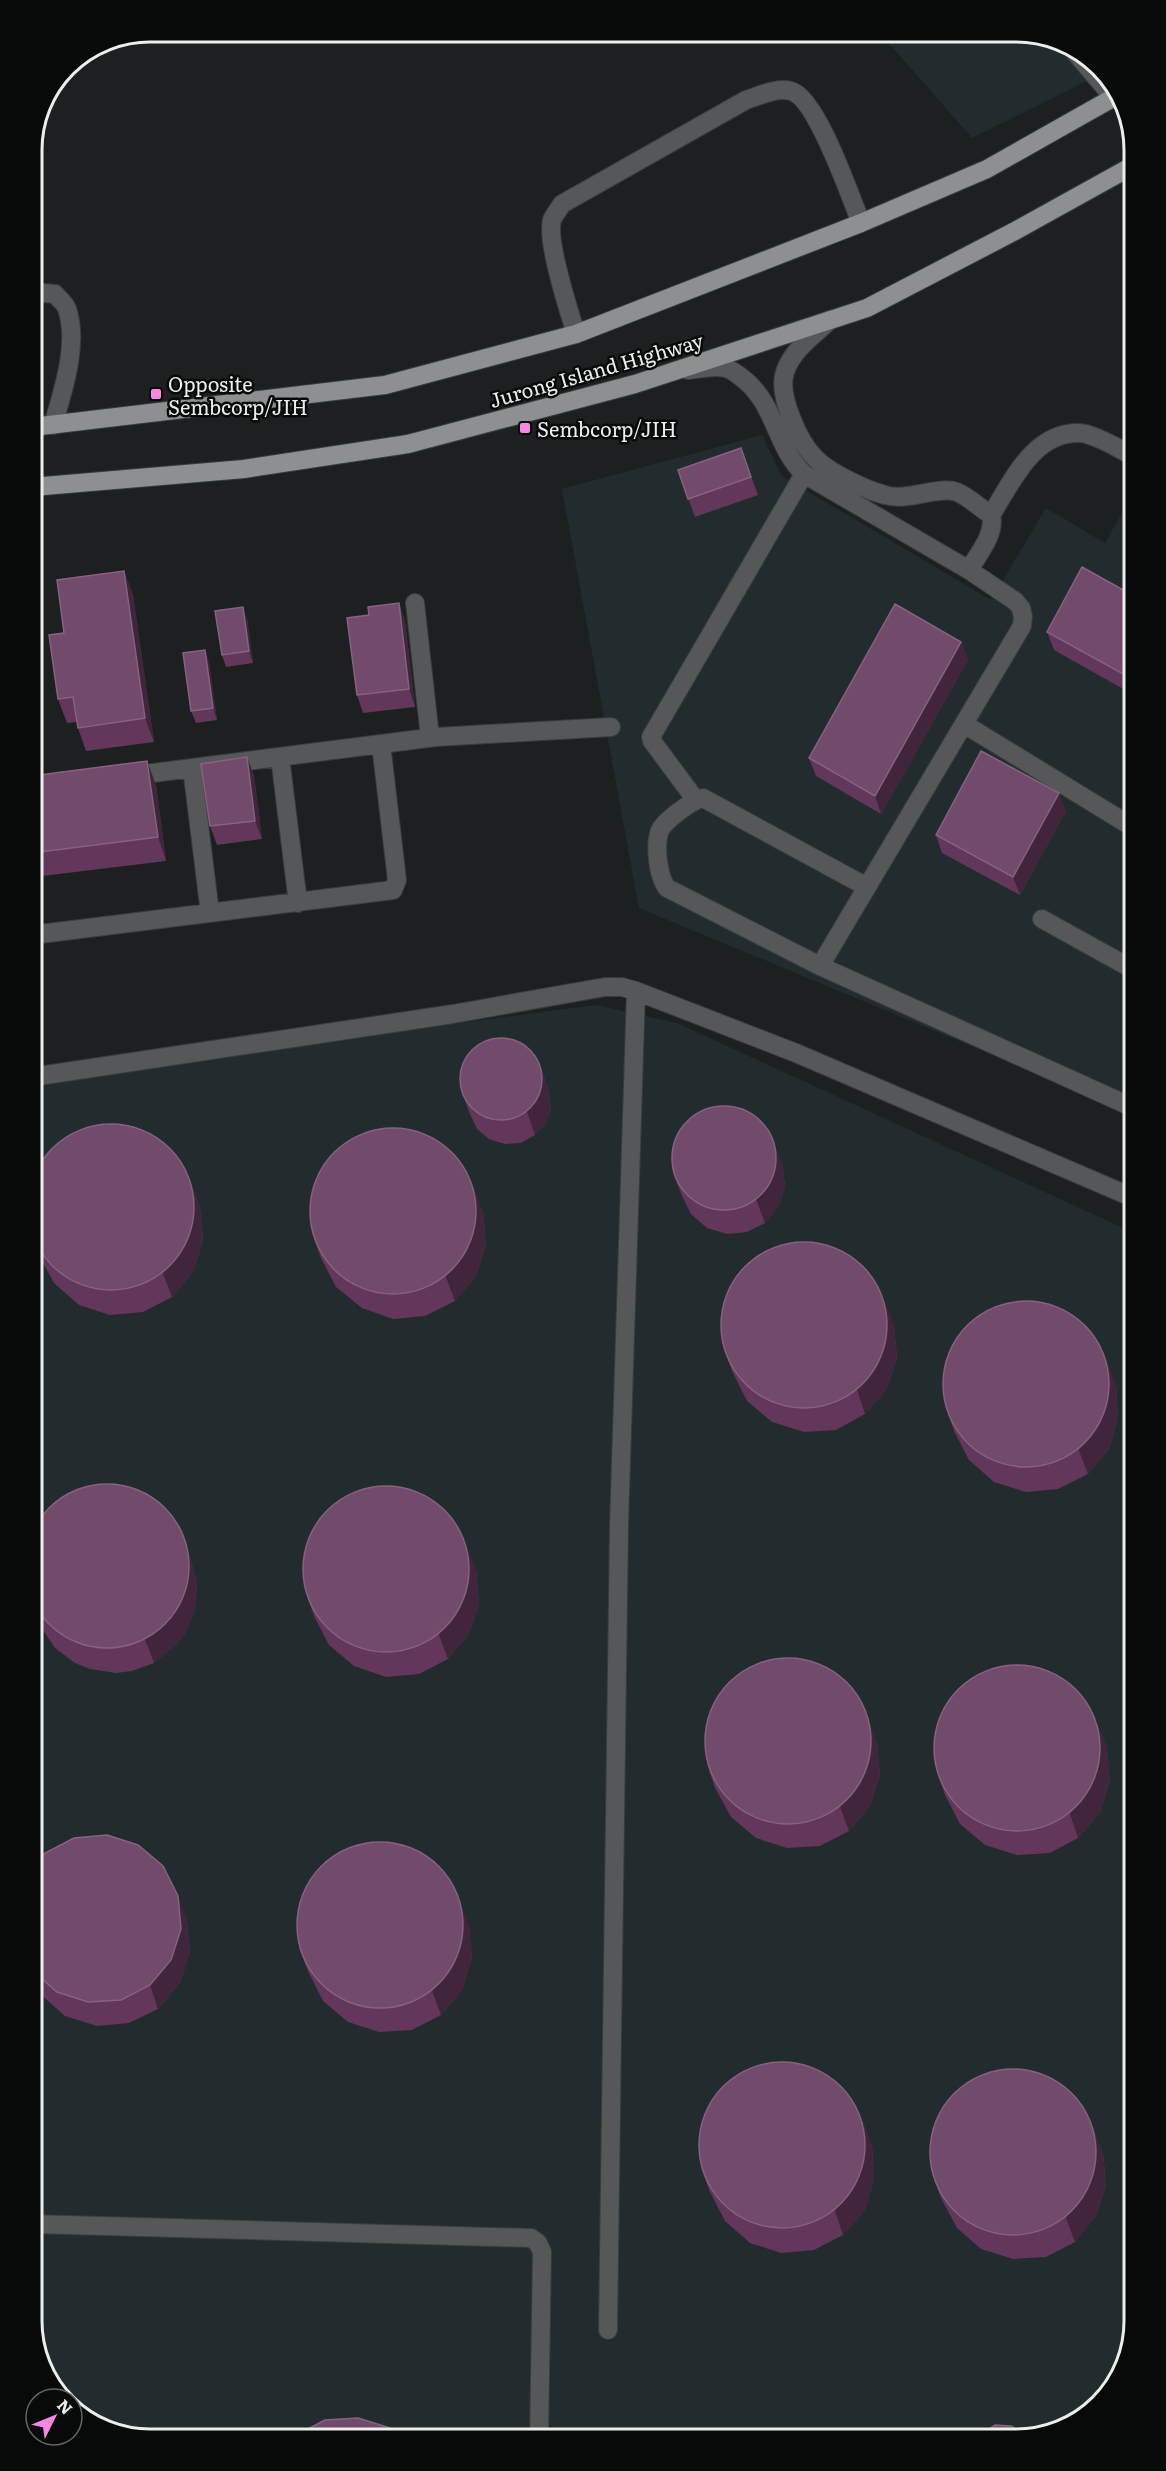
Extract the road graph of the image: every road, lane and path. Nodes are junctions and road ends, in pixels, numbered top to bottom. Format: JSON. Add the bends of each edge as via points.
{"nodes":[{"id":1,"x":1111,"y":98,"type":"edge"},
{"id":2,"x":1124,"y":171,"type":"edge"},
{"id":3,"x":861,"y":223,"type":"junction"},
{"id":4,"x":42,"y":293,"type":"edge"},
{"id":5,"x":830,"y":320,"type":"junction"},
{"id":6,"x":576,"y":334,"type":"junction"},
{"id":7,"x":674,"y":371,"type":"junction"},
{"id":8,"x":53,"y":425,"type":"junction"},
{"id":9,"x":42,"y":426,"type":"edge"},
{"id":10,"x":1124,"y":452,"type":"edge"},
{"id":11,"x":804,"y":474,"type":"junction"},
{"id":12,"x":42,"y":486,"type":"edge"},
{"id":13,"x":991,"y":515,"type":"junction"},
{"id":14,"x":969,"y":570,"type":"junction"},
{"id":15,"x":415,"y":603,"type":"dead end"},
{"id":16,"x":964,"y":724,"type":"junction"},
{"id":17,"x":611,"y":727,"type":"dead end"},
{"id":18,"x":430,"y":737,"type":"junction"},
{"id":19,"x":381,"y":744,"type":"junction"},
{"id":20,"x":280,"y":757,"type":"junction"},
{"id":21,"x":192,"y":768,"type":"junction"},
{"id":22,"x":112,"y":778,"type":"edge"},
{"id":23,"x":695,"y":799,"type":"junction"},
{"id":24,"x":1124,"y":822,"type":"edge"},
{"id":25,"x":867,"y":887,"type":"junction"},
{"id":26,"x":298,"y":903,"type":"junction"},
{"id":27,"x":210,"y":913,"type":"junction"},
{"id":28,"x":1042,"y":918,"type":"dead end"},
{"id":29,"x":42,"y":934,"type":"edge"},
{"id":30,"x":1124,"y":964,"type":"edge"},
{"id":31,"x":820,"y":966,"type":"junction"},
{"id":32,"x":636,"y":991,"type":"junction"},
{"id":33,"x":42,"y":1076,"type":"edge"},
{"id":34,"x":1124,"y":1103,"type":"edge"},
{"id":35,"x":1124,"y":1194,"type":"edge"},
{"id":36,"x":42,"y":2224,"type":"edge"},
{"id":37,"x":608,"y":2330,"type":"dead end"},
{"id":38,"x":539,"y":2429,"type":"edge"}],
"edges":[{"from":1,"to":3,"type":"main road","name":"Jurong Island Highway","via":[[987,169]]},
{"from":2,"to":5,"type":"main road","name":"Jurong Island Highway","via":[[877,303]]},
{"from":3,"to":6,"type":"main road","name":"Jurong Island Highway"},
{"from":3,"to":6,"type":"street","via":[[818,119],[802,99],[792,91],[777,90],[746,100],[562,204],[552,220],[552,242]]},
{"from":4,"to":8,"type":"street","via":[[55,294],[66,306],[71,330],[66,378]]},
{"from":5,"to":7,"type":"main road","name":"Jurong Island Highway"},
{"from":5,"to":13,"type":"street","via":[[794,354],[785,372],[783,391],[791,417],[816,460],[883,495],[897,498],[956,492]]},
{"from":6,"to":8,"type":"main road","name":"Jurong Island Highway","via":[[385,385]]},
{"from":7,"to":11,"type":"street","via":[[724,367],[752,385]]},
{"from":7,"to":12,"type":"main road","name":"Jurong Island Highway","via":[[408,444],[244,469]]},
{"from":8,"to":9,"type":"main road","name":"Jurong Island Highway"},
{"from":10,"to":13,"type":"street","via":[[1081,432],[1045,442],[1028,457]]},
{"from":11,"to":14,"type":"street"},
{"from":11,"to":23,"type":"street","via":[[651,737]]},
{"from":13,"to":14,"type":"street","via":[[990,534]]},
{"from":14,"to":16,"type":"street","via":[[1015,601],[1023,617],[1022,626]]},
{"from":15,"to":18,"type":"street"},
{"from":16,"to":24,"type":"street"},
{"from":16,"to":25,"type":"street"},
{"from":17,"to":18,"type":"street"},
{"from":18,"to":19,"type":"street"},
{"from":19,"to":20,"type":"street"},
{"from":19,"to":26,"type":"street","via":[[396,886],[389,891]]},
{"from":20,"to":21,"type":"street"},
{"from":20,"to":26,"type":"street"},
{"from":21,"to":22,"type":"street"},
{"from":21,"to":27,"type":"street"},
{"from":23,"to":25,"type":"street","via":[[710,800]]},
{"from":23,"to":31,"type":"street","via":[[658,833],[659,874],[667,888]]},
{"from":25,"to":31,"type":"street"},
{"from":26,"to":27,"type":"street"},
{"from":27,"to":29,"type":"street"},
{"from":28,"to":30,"type":"street"},
{"from":31,"to":34,"type":"street"},
{"from":32,"to":33,"type":"street","via":[[605,987],[453,1014]]},
{"from":32,"to":35,"type":"street","via":[[795,1053]]},
{"from":32,"to":37,"type":"street","via":[[619,1537]]},
{"from":36,"to":38,"type":"street","via":[[531,2238],[542,2252]]}]}
